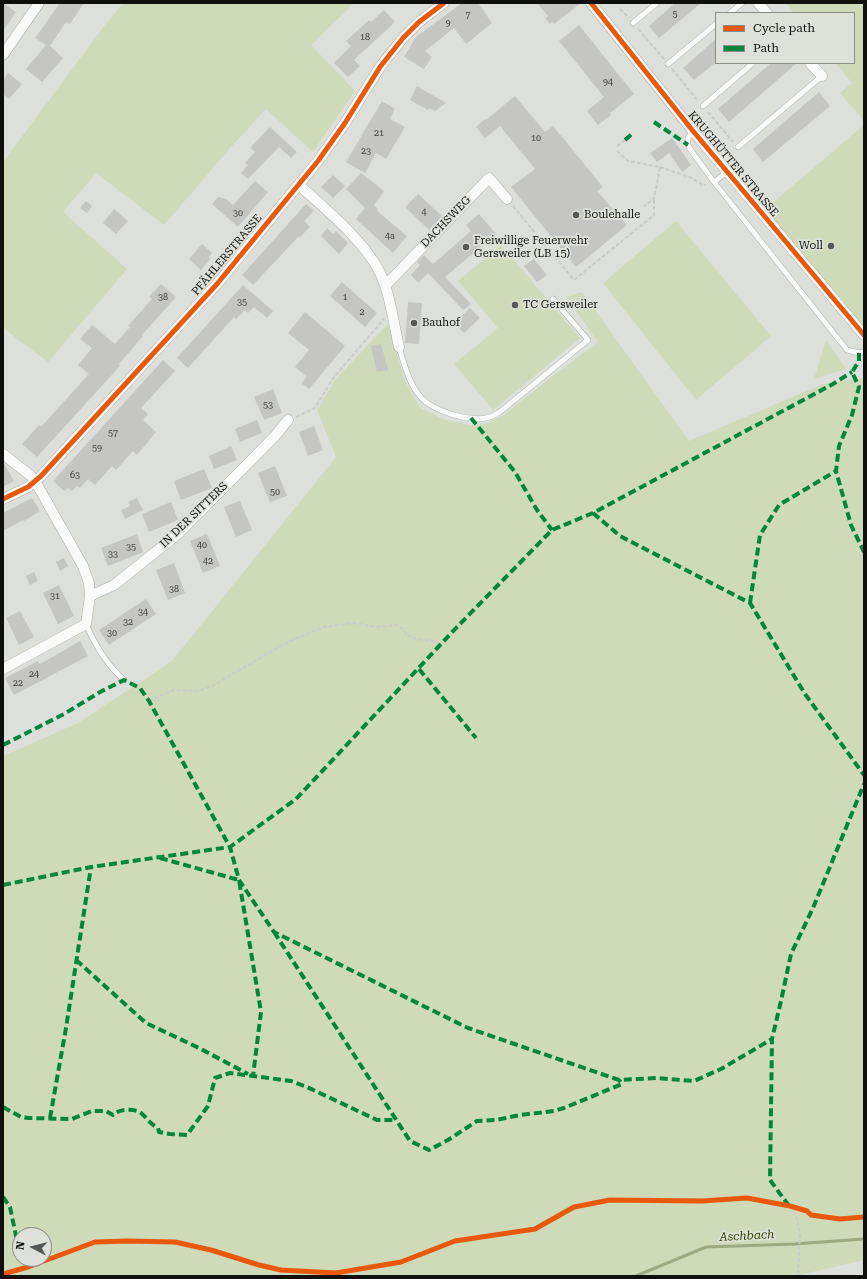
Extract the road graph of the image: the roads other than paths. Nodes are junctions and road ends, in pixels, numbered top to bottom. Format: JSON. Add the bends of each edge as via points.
{"nodes":[{"id":1,"x":39,"y":3,"type":"edge"},
{"id":2,"x":444,"y":3,"type":"edge"},
{"id":3,"x":591,"y":3,"type":"edge"},
{"id":4,"x":657,"y":3,"type":"edge"},
{"id":5,"x":742,"y":3,"type":"edge"},
{"id":6,"x":758,"y":3,"type":"edge"},
{"id":7,"x":731,"y":12,"type":"edge"},
{"id":8,"x":766,"y":12,"type":"edge"},
{"id":9,"x":633,"y":23,"type":"road end"},
{"id":10,"x":715,"y":25,"type":"edge"},
{"id":11,"x":3,"y":55,"type":"edge"},
{"id":12,"x":668,"y":64,"type":"road end"},
{"id":13,"x":752,"y":64,"type":"edge"},
{"id":14,"x":811,"y":64,"type":"edge"},
{"id":15,"x":822,"y":76,"type":"joint"},
{"id":16,"x":703,"y":106,"type":"road end"},
{"id":17,"x":693,"y":131,"type":"junction"},
{"id":18,"x":738,"y":147,"type":"road end"},
{"id":19,"x":727,"y":172,"type":"junction"},
{"id":20,"x":714,"y":182,"type":"junction"},
{"id":21,"x":298,"y":185,"type":"junction"},
{"id":22,"x":507,"y":199,"type":"road end"},
{"id":23,"x":385,"y":286,"type":"junction"},
{"id":24,"x":553,"y":299,"type":"dead end"},
{"id":25,"x":864,"y":335,"type":"edge"},
{"id":26,"x":399,"y":347,"type":"joint"},
{"id":27,"x":864,"y":352,"type":"edge"},
{"id":28,"x":288,"y":420,"type":"road end"},
{"id":29,"x":3,"y":454,"type":"edge"},
{"id":30,"x":36,"y":481,"type":"junction"},
{"id":31,"x":3,"y":499,"type":"edge"},
{"id":32,"x":90,"y":596,"type":"junction"},
{"id":33,"x":86,"y":624,"type":"junction"},
{"id":34,"x":3,"y":669,"type":"edge"},
{"id":35,"x":124,"y":680,"type":"dead end"}],
"edges":[{"from":1,"to":11,"type":"street"},
{"from":2,"to":21,"type":"street","name":"PFÄHLERSTRASSE","via":[[403,38],[380,67],[318,161]]},
{"from":3,"to":17,"type":"street","name":"KRUGHÜTTER STRASSE"},
{"from":4,"to":9,"type":"lane"},
{"from":5,"to":7,"type":"lane"},
{"from":6,"to":8,"type":"street"},
{"from":10,"to":12,"type":"lane"},
{"from":13,"to":16,"type":"lane"},
{"from":14,"to":15,"type":"street"},
{"from":15,"to":18,"type":"lane"},
{"from":17,"to":19,"type":"street","name":"KRUGHÜTTER STRASSE"},
{"from":17,"to":20,"type":"lane","via":[[688,138],[689,147]]},
{"from":19,"to":20,"type":"lane"},
{"from":19,"to":25,"type":"street","name":"KRUGHÜTTER STRASSE"},
{"from":20,"to":27,"type":"lane","via":[[847,350]]},
{"from":21,"to":23,"type":"street","via":[[358,241],[377,267]]},
{"from":21,"to":30,"type":"street","name":"PFÄHLERSTRASSE","via":[[202,302]]},
{"from":22,"to":23,"type":"street","name":"DACHSWEG","via":[[489,178]]},
{"from":23,"to":26,"type":"street"},
{"from":24,"to":26,"type":"lane","via":[[588,340],[501,411],[489,417],[471,418],[434,408],[415,390],[408,377]]},
{"from":28,"to":32,"type":"street","name":"IN DER SITTERS","via":[[178,534],[114,585]]},
{"from":29,"to":30,"type":"street"},
{"from":30,"to":31,"type":"street","name":"PFÄHLERSTRASSE"},
{"from":30,"to":32,"type":"street","via":[[82,566],[89,583]]},
{"from":32,"to":33,"type":"street"},
{"from":33,"to":34,"type":"street"},
{"from":33,"to":35,"type":"lane","via":[[95,644]]}]}
